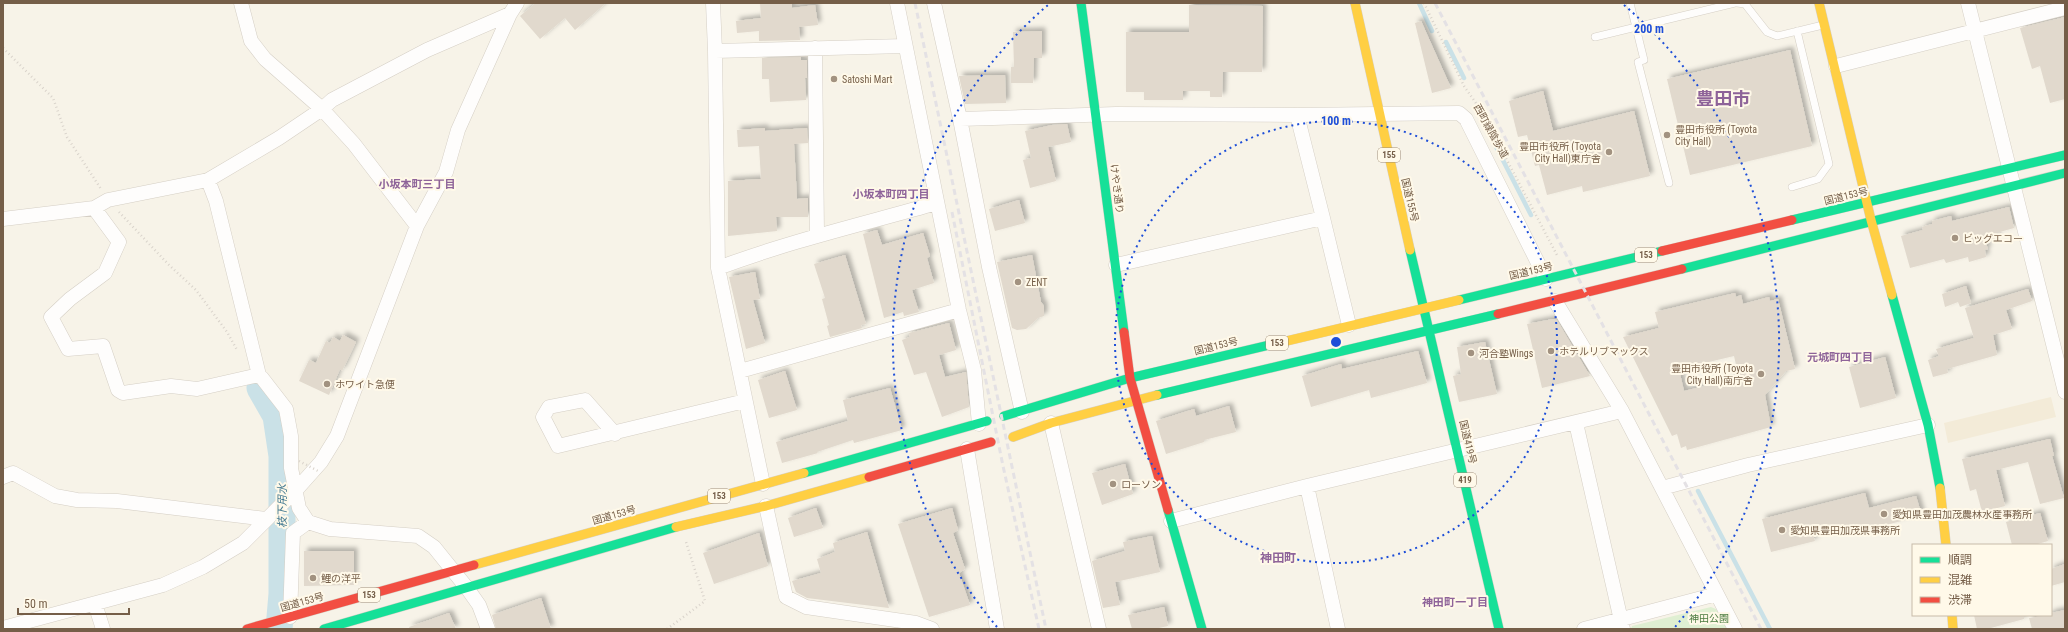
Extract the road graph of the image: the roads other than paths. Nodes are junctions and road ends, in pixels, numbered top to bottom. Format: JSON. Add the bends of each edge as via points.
{"nodes":[{"id":1,"x":241,"y":3,"type":"edge"},
{"id":2,"x":712,"y":3,"type":"edge"},
{"id":3,"x":897,"y":3,"type":"edge"},
{"id":4,"x":934,"y":3,"type":"edge"},
{"id":5,"x":1081,"y":3,"type":"edge"},
{"id":6,"x":1355,"y":3,"type":"edge"},
{"id":7,"x":1630,"y":3,"type":"edge"},
{"id":8,"x":1736,"y":3,"type":"edge"},
{"id":9,"x":1819,"y":3,"type":"edge"},
{"id":10,"x":1968,"y":3,"type":"edge"},
{"id":11,"x":513,"y":8,"type":"edge"},
{"id":12,"x":2065,"y":8,"type":"edge"},
{"id":13,"x":1825,"y":24,"type":"junction"},
{"id":14,"x":1636,"y":27,"type":"junction"},
{"id":15,"x":1796,"y":31,"type":"junction"},
{"id":16,"x":1974,"y":31,"type":"junction"},
{"id":17,"x":1595,"y":36,"type":"dead end"},
{"id":18,"x":905,"y":46,"type":"junction"},
{"id":19,"x":815,"y":48,"type":"junction"},
{"id":20,"x":715,"y":51,"type":"junction"},
{"id":21,"x":1836,"y":66,"type":"junction"},
{"id":22,"x":322,"y":109,"type":"junction"},
{"id":23,"x":1380,"y":113,"type":"junction"},
{"id":24,"x":1297,"y":115,"type":"junction"},
{"id":25,"x":1096,"y":116,"type":"junction"},
{"id":26,"x":960,"y":120,"type":"junction"},
{"id":27,"x":2065,"y":155,"type":"edge"},
{"id":28,"x":2008,"y":168,"type":"junction"},
{"id":29,"x":2065,"y":173,"type":"edge"},
{"id":30,"x":208,"y":180,"type":"junction"},
{"id":31,"x":1669,"y":183,"type":"dead end"},
{"id":32,"x":2013,"y":185,"type":"junction"},
{"id":33,"x":1792,"y":187,"type":"dead end"},
{"id":34,"x":1868,"y":202,"type":"junction"},
{"id":35,"x":937,"y":203,"type":"junction"},
{"id":36,"x":94,"y":208,"type":"junction"},
{"id":37,"x":1323,"y":218,"type":"junction"},
{"id":38,"x":3,"y":219,"type":"edge"},
{"id":39,"x":1871,"y":220,"type":"junction"},
{"id":40,"x":417,"y":226,"type":"junction"},
{"id":41,"x":817,"y":234,"type":"junction"},
{"id":42,"x":1116,"y":266,"type":"junction"},
{"id":43,"x":718,"y":268,"type":"junction"},
{"id":44,"x":1546,"y":279,"type":"junction"},
{"id":45,"x":1555,"y":301,"type":"junction"},
{"id":46,"x":1424,"y":307,"type":"junction"},
{"id":47,"x":959,"y":310,"type":"junction"},
{"id":48,"x":1349,"y":325,"type":"junction"},
{"id":49,"x":1429,"y":331,"type":"junction"},
{"id":50,"x":740,"y":370,"type":"junction"},
{"id":51,"x":257,"y":375,"type":"junction"},
{"id":52,"x":1130,"y":378,"type":"junction"},
{"id":53,"x":2065,"y":392,"type":"edge"},
{"id":54,"x":1136,"y":400,"type":"junction"},
{"id":55,"x":745,"y":401,"type":"junction"},
{"id":56,"x":1622,"y":411,"type":"junction"},
{"id":57,"x":1022,"y":412,"type":"junction"},
{"id":58,"x":1004,"y":416,"type":"dead end"},
{"id":59,"x":983,"y":423,"type":"joint"},
{"id":60,"x":1051,"y":423,"type":"junction"},
{"id":61,"x":1576,"y":423,"type":"junction"},
{"id":62,"x":1928,"y":425,"type":"junction"},
{"id":63,"x":614,"y":434,"type":"junction"},
{"id":64,"x":1013,"y":437,"type":"dead end"},
{"id":65,"x":991,"y":442,"type":"dead end"},
{"id":66,"x":967,"y":449,"type":"junction"},
{"id":67,"x":1458,"y":449,"type":"junction"},
{"id":68,"x":3,"y":477,"type":"edge"},
{"id":69,"x":763,"y":484,"type":"junction"},
{"id":70,"x":1307,"y":486,"type":"junction"},
{"id":71,"x":1662,"y":488,"type":"junction"},
{"id":72,"x":296,"y":490,"type":"junction"},
{"id":73,"x":766,"y":506,"type":"junction"},
{"id":74,"x":271,"y":515,"type":"junction"},
{"id":75,"x":1171,"y":521,"type":"junction"},
{"id":76,"x":308,"y":522,"type":"junction"},
{"id":77,"x":1946,"y":544,"type":"edge"},
{"id":78,"x":452,"y":572,"type":"junction"},
{"id":79,"x":467,"y":588,"type":"junction"},
{"id":80,"x":1717,"y":594,"type":"junction"},
{"id":81,"x":95,"y":604,"type":"junction"},
{"id":82,"x":1952,"y":616,"type":"edge"},
{"id":83,"x":287,"y":618,"type":"junction"},
{"id":84,"x":1622,"y":624,"type":"edge"},
{"id":85,"x":3,"y":628,"type":"edge"},
{"id":86,"x":103,"y":629,"type":"edge"},
{"id":87,"x":247,"y":629,"type":"edge"},
{"id":88,"x":324,"y":629,"type":"edge"},
{"id":89,"x":488,"y":629,"type":"edge"},
{"id":90,"x":932,"y":629,"type":"edge"},
{"id":91,"x":997,"y":629,"type":"edge"},
{"id":92,"x":1099,"y":629,"type":"edge"},
{"id":93,"x":1202,"y":629,"type":"edge"},
{"id":94,"x":1338,"y":629,"type":"edge"},
{"id":95,"x":1499,"y":629,"type":"edge"},
{"id":96,"x":1584,"y":629,"type":"edge"},
{"id":97,"x":1735,"y":629,"type":"edge"},
{"id":98,"x":1953,"y":629,"type":"edge"}],
"edges":[{"from":1,"to":22,"type":"street","via":[[251,41],[265,59]]},
{"from":2,"to":20,"type":"street"},
{"from":3,"to":18,"type":"street"},
{"from":4,"to":26,"type":"street"},
{"from":5,"to":25,"type":"main road","name":"けやき通り"},
{"from":6,"to":23,"type":"main road","name":"国道155号","number":"155"},
{"from":7,"to":14,"type":"lane"},
{"from":8,"to":14,"type":"lane"},
{"from":8,"to":15,"type":"lane","via":[[1745,4],[1767,32],[1777,36]]},
{"from":9,"to":13,"type":"main road"},
{"from":10,"to":16,"type":"street"},
{"from":11,"to":22,"type":"street","via":[[332,100]]},
{"from":11,"to":40,"type":"street","via":[[458,130],[446,172]]},
{"from":12,"to":16,"type":"street"},
{"from":13,"to":15,"type":"lane"},
{"from":13,"to":21,"type":"main road"},
{"from":14,"to":17,"type":"lane"},
{"from":14,"to":31,"type":"lane","via":[[1644,60],[1638,62]]},
{"from":15,"to":33,"type":"lane","via":[[1829,164],[1818,179]]},
{"from":16,"to":21,"type":"street"},
{"from":16,"to":28,"type":"street"},
{"from":18,"to":19,"type":"street"},
{"from":18,"to":35,"type":"street"},
{"from":19,"to":20,"type":"street"},
{"from":19,"to":41,"type":"street"},
{"from":20,"to":43,"type":"street"},
{"from":21,"to":34,"type":"main road"},
{"from":22,"to":30,"type":"street"},
{"from":22,"to":40,"type":"street","via":[[354,144]]},
{"from":23,"to":24,"type":"street"},
{"from":23,"to":44,"type":"street","via":[[1459,113],[1466,119]]},
{"from":23,"to":46,"type":"main road","name":"国道155号","number":"155"},
{"from":24,"to":25,"type":"street"},
{"from":24,"to":37,"type":"street"},
{"from":25,"to":26,"type":"street"},
{"from":25,"to":42,"type":"main road","name":"けやき通り"},
{"from":26,"to":57,"type":"street","via":[[989,267]]},
{"from":27,"to":28,"type":"main road","name":"国道153号","number":"153"},
{"from":28,"to":32,"type":"street"},
{"from":28,"to":34,"type":"main road","name":"国道153号","number":"153"},
{"from":29,"to":32,"type":"main road","number":"153"},
{"from":30,"to":36,"type":"street","via":[[108,200]]},
{"from":30,"to":51,"type":"street","via":[[216,202]]},
{"from":32,"to":39,"type":"main road","number":"153"},
{"from":32,"to":53,"type":"street"},
{"from":34,"to":39,"type":"main road"},
{"from":34,"to":44,"type":"main road","name":"国道153号","number":"153"},
{"from":35,"to":41,"type":"street","via":[[864,224]]},
{"from":35,"to":47,"type":"street"},
{"from":36,"to":38,"type":"street"},
{"from":36,"to":51,"type":"street","via":[[119,242],[105,273],[51,317],[68,349],[103,346],[118,390],[123,393],[171,386],[197,389]]},
{"from":37,"to":42,"type":"street"},
{"from":37,"to":48,"type":"street"},
{"from":39,"to":45,"type":"main road","number":"153"},
{"from":39,"to":62,"type":"main road"},
{"from":40,"to":72,"type":"street","via":[[337,436],[321,462]]},
{"from":41,"to":43,"type":"street","via":[[767,249]]},
{"from":42,"to":52,"type":"main road","name":"けやき通り"},
{"from":43,"to":50,"type":"street"},
{"from":44,"to":46,"type":"main road","name":"国道153号","number":"153"},
{"from":45,"to":49,"type":"main road","number":"153"},
{"from":45,"to":56,"type":"street"},
{"from":46,"to":48,"type":"main road","name":"国道153号","number":"153"},
{"from":46,"to":49,"type":"main road","name":"国道155号","number":"155"},
{"from":47,"to":50,"type":"street"},
{"from":47,"to":59,"type":"street","via":[[974,370]]},
{"from":48,"to":52,"type":"main road","name":"国道153号","number":"153"},
{"from":49,"to":54,"type":"main road","number":"153"},
{"from":49,"to":67,"type":"main road","name":"国道419号","number":"419"},
{"from":50,"to":55,"type":"street"},
{"from":51,"to":72,"type":"street","via":[[286,409],[291,436],[291,468]]},
{"from":52,"to":54,"type":"main road","name":"けやき通り"},
{"from":52,"to":57,"type":"main road","name":"国道153号","number":"153"},
{"from":54,"to":60,"type":"main road","number":"153"},
{"from":54,"to":75,"type":"main road","name":"けやき通り"},
{"from":55,"to":63,"type":"street"},
{"from":55,"to":69,"type":"street"},
{"from":56,"to":61,"type":"street"},
{"from":56,"to":71,"type":"street"},
{"from":57,"to":58,"type":"main road","name":"国道153号","number":"153"},
{"from":59,"to":69,"type":"main road","name":"国道153号","number":"153"},
{"from":60,"to":64,"type":"main road","number":"153"},
{"from":60,"to":92,"type":"street"},
{"from":61,"to":67,"type":"street"},
{"from":61,"to":84,"type":"street"},
{"from":62,"to":71,"type":"street","via":[[1748,465]]},
{"from":62,"to":77,"type":"main road","via":[[1941,495]]},
{"from":63,"to":63,"type":"street","via":[[558,446],[543,417],[549,408],[585,400]]},
{"from":65,"to":66,"type":"main road","number":"153"},
{"from":66,"to":73,"type":"main road","number":"153"},
{"from":66,"to":91,"type":"street"},
{"from":67,"to":70,"type":"street"},
{"from":67,"to":95,"type":"main road","name":"国道419号","number":"419"},
{"from":68,"to":74,"type":"street","via":[[13,473],[55,496],[77,500],[117,500]]},
{"from":69,"to":78,"type":"main road","name":"国道153号","number":"153"},
{"from":70,"to":75,"type":"street"},
{"from":70,"to":94,"type":"street"},
{"from":71,"to":80,"type":"street"},
{"from":72,"to":74,"type":"street"},
{"from":72,"to":76,"type":"street","via":[[299,508]]},
{"from":73,"to":79,"type":"main road","number":"153","via":[[686,525]]},
{"from":73,"to":90,"type":"street","via":[[786,597],[806,607],[916,624]]},
{"from":74,"to":81,"type":"street","via":[[243,543],[203,567],[163,585]]},
{"from":75,"to":93,"type":"main road","name":"けやき通り"},
{"from":76,"to":78,"type":"street","via":[[330,529],[418,536],[434,547]]},
{"from":76,"to":83,"type":"street","via":[[293,533]]},
{"from":78,"to":79,"type":"street"},
{"from":78,"to":83,"type":"main road","name":"国道153号","number":"153"},
{"from":79,"to":88,"type":"main road","number":"153"},
{"from":79,"to":89,"type":"street","via":[[480,605]]},
{"from":80,"to":84,"type":"street"},
{"from":80,"to":97,"type":"street"},
{"from":81,"to":85,"type":"street"},
{"from":81,"to":86,"type":"street"},
{"from":82,"to":98,"type":"main road"},
{"from":83,"to":87,"type":"main road","name":"国道153号","number":"153"},
{"from":84,"to":96,"type":"street"}]}
